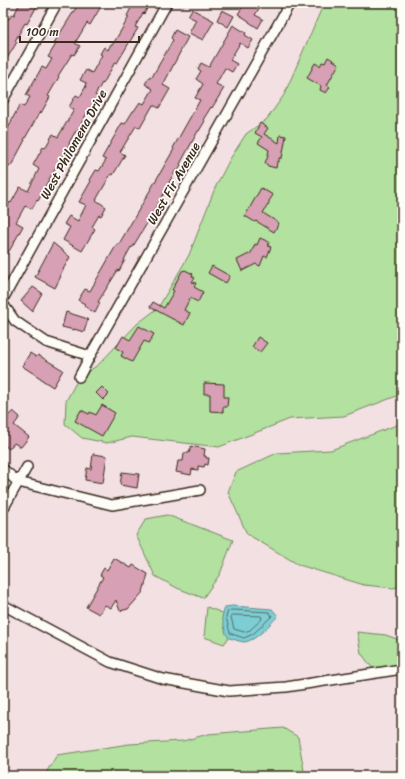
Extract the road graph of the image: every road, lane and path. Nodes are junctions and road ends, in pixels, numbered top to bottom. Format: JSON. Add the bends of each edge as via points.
{"nodes":[{"id":1,"x":57,"y":3,"type":"edge"},
{"id":2,"x":167,"y":3,"type":"edge"},
{"id":3,"x":290,"y":3,"type":"edge"},
{"id":4,"x":3,"y":100,"type":"edge"},
{"id":5,"x":3,"y":299,"type":"edge"},
{"id":6,"x":3,"y":304,"type":"edge"},
{"id":7,"x":90,"y":356,"type":"junction"},
{"id":8,"x":79,"y":377,"type":"dead end"},
{"id":9,"x":27,"y":467,"type":"dead end"},
{"id":10,"x":3,"y":469,"type":"edge"},
{"id":11,"x":18,"y":482,"type":"junction"},
{"id":12,"x":200,"y":490,"type":"dead end"},
{"id":13,"x":3,"y":509,"type":"edge"},
{"id":14,"x":3,"y":605,"type":"edge"},
{"id":15,"x":402,"y":669,"type":"edge"}],
"edges":[{"from":1,"to":4,"type":"street"},
{"from":2,"to":5,"type":"street","name":"West Philomena Drive"},
{"from":3,"to":7,"type":"street","name":"West Fir Avenue"},
{"from":6,"to":7,"type":"street","via":[[15,321],[46,342]]},
{"from":7,"to":8,"type":"street","name":"West Fir Avenue"},
{"from":9,"to":11,"type":"street"},
{"from":10,"to":11,"type":"street"},
{"from":11,"to":12,"type":"street","via":[[112,505]]},
{"from":11,"to":13,"type":"street"},
{"from":14,"to":15,"type":"street","via":[[110,662],[163,679],[229,691],[286,687]]}]}
